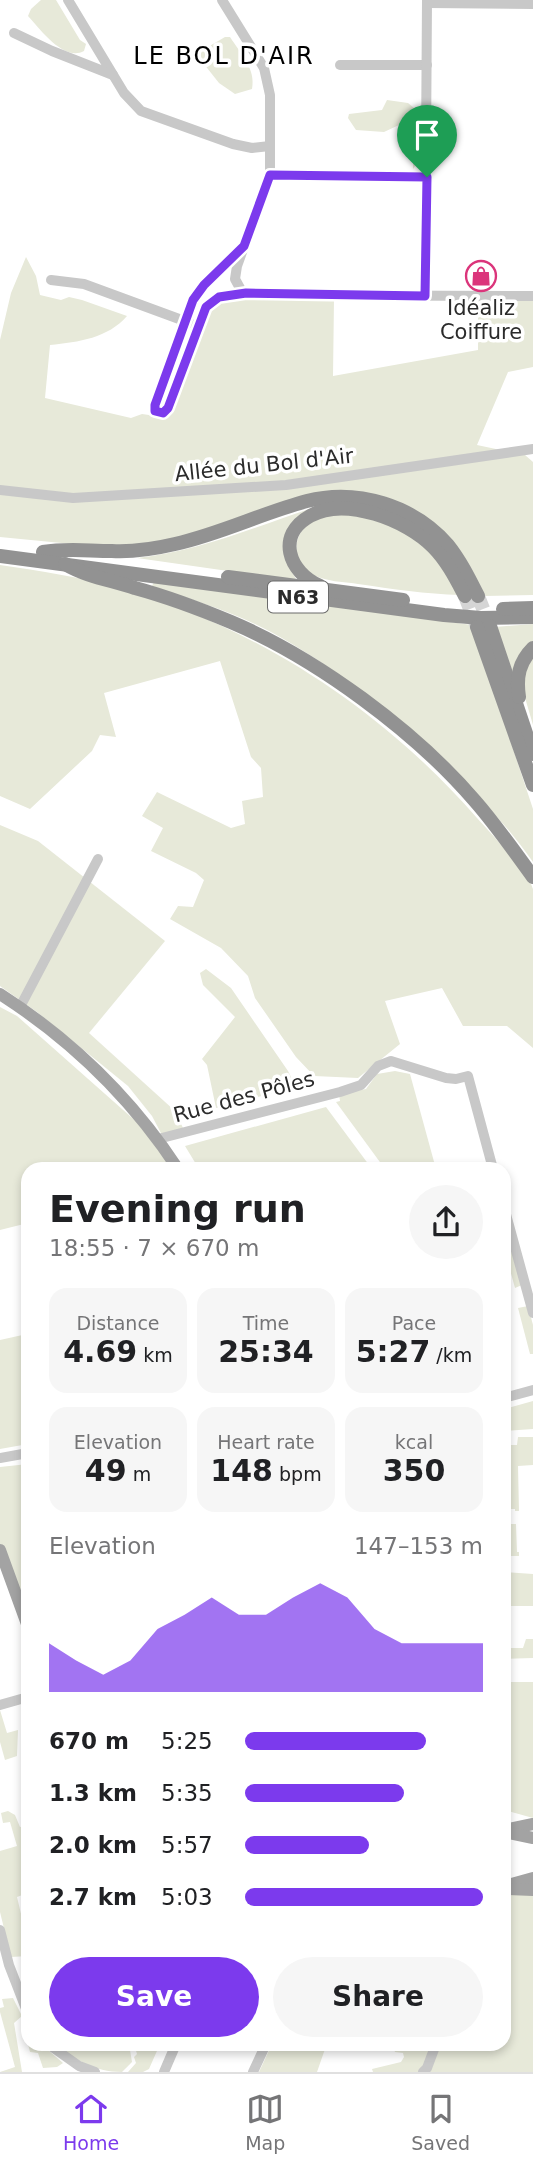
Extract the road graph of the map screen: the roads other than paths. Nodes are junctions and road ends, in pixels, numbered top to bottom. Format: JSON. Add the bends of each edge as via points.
{"nodes":[{"id":1,"x":68,"y":0,"type":"edge"},
{"id":2,"x":222,"y":0,"type":"edge"},
{"id":3,"x":428,"y":1,"type":"edge"},
{"id":4,"x":533,"y":4,"type":"edge"},
{"id":5,"x":13,"y":33,"type":"dead end"},
{"id":6,"x":94,"y":44,"type":"junction"},
{"id":7,"x":79,"y":62,"type":"junction"},
{"id":8,"x":340,"y":65,"type":"dead end"},
{"id":9,"x":427,"y":65,"type":"junction"},
{"id":10,"x":113,"y":75,"type":"junction"},
{"id":11,"x":270,"y":146,"type":"junction"},
{"id":12,"x":270,"y":175,"type":"junction"},
{"id":13,"x":427,"y":177,"type":"junction"},
{"id":14,"x":244,"y":246,"type":"junction"},
{"id":15,"x":220,"y":269,"type":"junction"},
{"id":16,"x":235,"y":273,"type":"junction"},
{"id":17,"x":51,"y":280,"type":"dead end"},
{"id":18,"x":236,"y":290,"type":"junction"},
{"id":19,"x":425,"y":296,"type":"junction"},
{"id":20,"x":533,"y":296,"type":"edge"},
{"id":21,"x":185,"y":322,"type":"junction"},
{"id":22,"x":199,"y":323,"type":"junction"},
{"id":23,"x":532,"y":451,"type":"edge"},
{"id":24,"x":0,"y":490,"type":"edge"},
{"id":25,"x":0,"y":546,"type":"edge"},
{"id":26,"x":43,"y":552,"type":"junction"},
{"id":27,"x":0,"y":555,"type":"edge"},
{"id":28,"x":65,"y":564,"type":"junction"},
{"id":29,"x":334,"y":592,"type":"junction"},
{"id":30,"x":533,"y":608,"type":"edge"},
{"id":31,"x":533,"y":617,"type":"edge"},
{"id":32,"x":533,"y":648,"type":"edge"},
{"id":33,"x":523,"y":726,"type":"junction"},
{"id":34,"x":533,"y":754,"type":"edge"},
{"id":35,"x":533,"y":785,"type":"edge"},
{"id":36,"x":98,"y":859,"type":"dead end"},
{"id":37,"x":533,"y":877,"type":"edge"},
{"id":38,"x":0,"y":994,"type":"edge"},
{"id":39,"x":20,"y":1007,"type":"junction"},
{"id":40,"x":158,"y":1139,"type":"junction"},
{"id":41,"x":173,"y":1162,"type":"edge"},
{"id":42,"x":491,"y":1162,"type":"edge"},
{"id":43,"x":511,"y":1233,"type":"edge"},
{"id":44,"x":533,"y":1312,"type":"edge"},
{"id":45,"x":533,"y":1390,"type":"edge"},
{"id":46,"x":511,"y":1396,"type":"edge"},
{"id":47,"x":21,"y":1454,"type":"edge"},
{"id":48,"x":0,"y":1458,"type":"edge"},
{"id":49,"x":0,"y":1550,"type":"edge"},
{"id":50,"x":21,"y":1608,"type":"edge"},
{"id":51,"x":21,"y":1699,"type":"edge"},
{"id":52,"x":0,"y":1705,"type":"edge"},
{"id":53,"x":533,"y":1824,"type":"edge"},
{"id":54,"x":511,"y":1829,"type":"edge"},
{"id":55,"x":511,"y":1833,"type":"edge"},
{"id":56,"x":533,"y":1838,"type":"edge"},
{"id":57,"x":533,"y":1878,"type":"edge"},
{"id":58,"x":511,"y":1885,"type":"edge"},
{"id":59,"x":511,"y":1888,"type":"edge"},
{"id":60,"x":533,"y":1890,"type":"edge"},
{"id":61,"x":0,"y":1930,"type":"edge"},
{"id":62,"x":4,"y":1967,"type":"edge"},
{"id":63,"x":21,"y":2000,"type":"edge"},
{"id":64,"x":58,"y":2051,"type":"edge"},
{"id":65,"x":173,"y":2051,"type":"edge"},
{"id":66,"x":263,"y":2051,"type":"edge"},
{"id":67,"x":433,"y":2051,"type":"edge"},
{"id":68,"x":95,"y":2072,"type":"edge"},
{"id":69,"x":164,"y":2072,"type":"edge"},
{"id":70,"x":253,"y":2072,"type":"edge"},
{"id":71,"x":424,"y":2072,"type":"edge"}],
"edges":[{"from":1,"to":6,"type":"street"},
{"from":2,"to":11,"type":"street","via":[[268,77]]},
{"from":3,"to":4,"type":"street"},
{"from":3,"to":9,"type":"street"},
{"from":5,"to":7,"type":"street"},
{"from":6,"to":7,"type":"street"},
{"from":6,"to":10,"type":"street"},
{"from":7,"to":10,"type":"street"},
{"from":8,"to":9,"type":"street"},
{"from":9,"to":13,"type":"street"},
{"from":10,"to":11,"type":"street","via":[[129,100],[147,115],[233,144]]},
{"from":11,"to":12,"type":"street"},
{"from":12,"to":13,"type":"street"},
{"from":12,"to":14,"type":"street"},
{"from":13,"to":19,"type":"street"},
{"from":14,"to":15,"type":"street"},
{"from":14,"to":16,"type":"street"},
{"from":15,"to":16,"type":"street"},
{"from":15,"to":21,"type":"street","via":[[197,293]]},
{"from":16,"to":18,"type":"street"},
{"from":17,"to":21,"type":"street","via":[[84,284]]},
{"from":18,"to":19,"type":"street","via":[[248,294]]},
{"from":18,"to":22,"type":"street","via":[[210,303]]},
{"from":19,"to":20,"type":"street"},
{"from":21,"to":22,"type":"street"},
{"from":21,"to":22,"type":"street","via":[[155,405],[155,411],[161,413],[168,408]]},
{"from":23,"to":24,"type":"street","name":"Allée du Bol d'Air","via":[[259,487],[73,498]]},
{"from":25,"to":26,"type":"highway","number":"N63"},
{"from":26,"to":29,"type":"highway","number":"N63"},
{"from":26,"to":29,"type":"highway","via":[[151,549],[307,502],[352,497],[395,508],[429,528],[454,553],[471,596],[423,538],[377,514],[345,509],[322,511],[302,521],[290,547],[300,574]]},
{"from":27,"to":28,"type":"highway","number":"N63"},
{"from":28,"to":31,"type":"highway","number":"N63","via":[[444,615]]},
{"from":28,"to":37,"type":"highway","via":[[79,573],[135,587],[233,623],[337,681],[424,749],[460,784]]},
{"from":29,"to":30,"type":"highway","number":"N63","via":[[456,607]]},
{"from":32,"to":33,"type":"highway","via":[[521,662],[518,677]]},
{"from":33,"to":34,"type":"highway"},
{"from":33,"to":35,"type":"highway","via":[[484,626]]},
{"from":36,"to":39,"type":"street"},
{"from":38,"to":39,"type":"main road"},
{"from":39,"to":40,"type":"main road","via":[[93,1067]]},
{"from":40,"to":41,"type":"main road"},
{"from":40,"to":42,"type":"street","name":"Rue des Pôles","via":[[361,1085],[378,1066],[391,1061],[446,1078],[468,1076]]},
{"from":43,"to":44,"type":"street"},
{"from":45,"to":46,"type":"street"},
{"from":47,"to":48,"type":"street"},
{"from":49,"to":50,"type":"main road"},
{"from":51,"to":52,"type":"street"},
{"from":53,"to":54,"type":"main road"},
{"from":55,"to":56,"type":"main road"},
{"from":57,"to":58,"type":"main road"},
{"from":59,"to":60,"type":"main road"},
{"from":61,"to":62,"type":"street"},
{"from":62,"to":63,"type":"street"},
{"from":64,"to":68,"type":"street"},
{"from":65,"to":69,"type":"street"},
{"from":66,"to":70,"type":"street"},
{"from":67,"to":71,"type":"street"}]}
